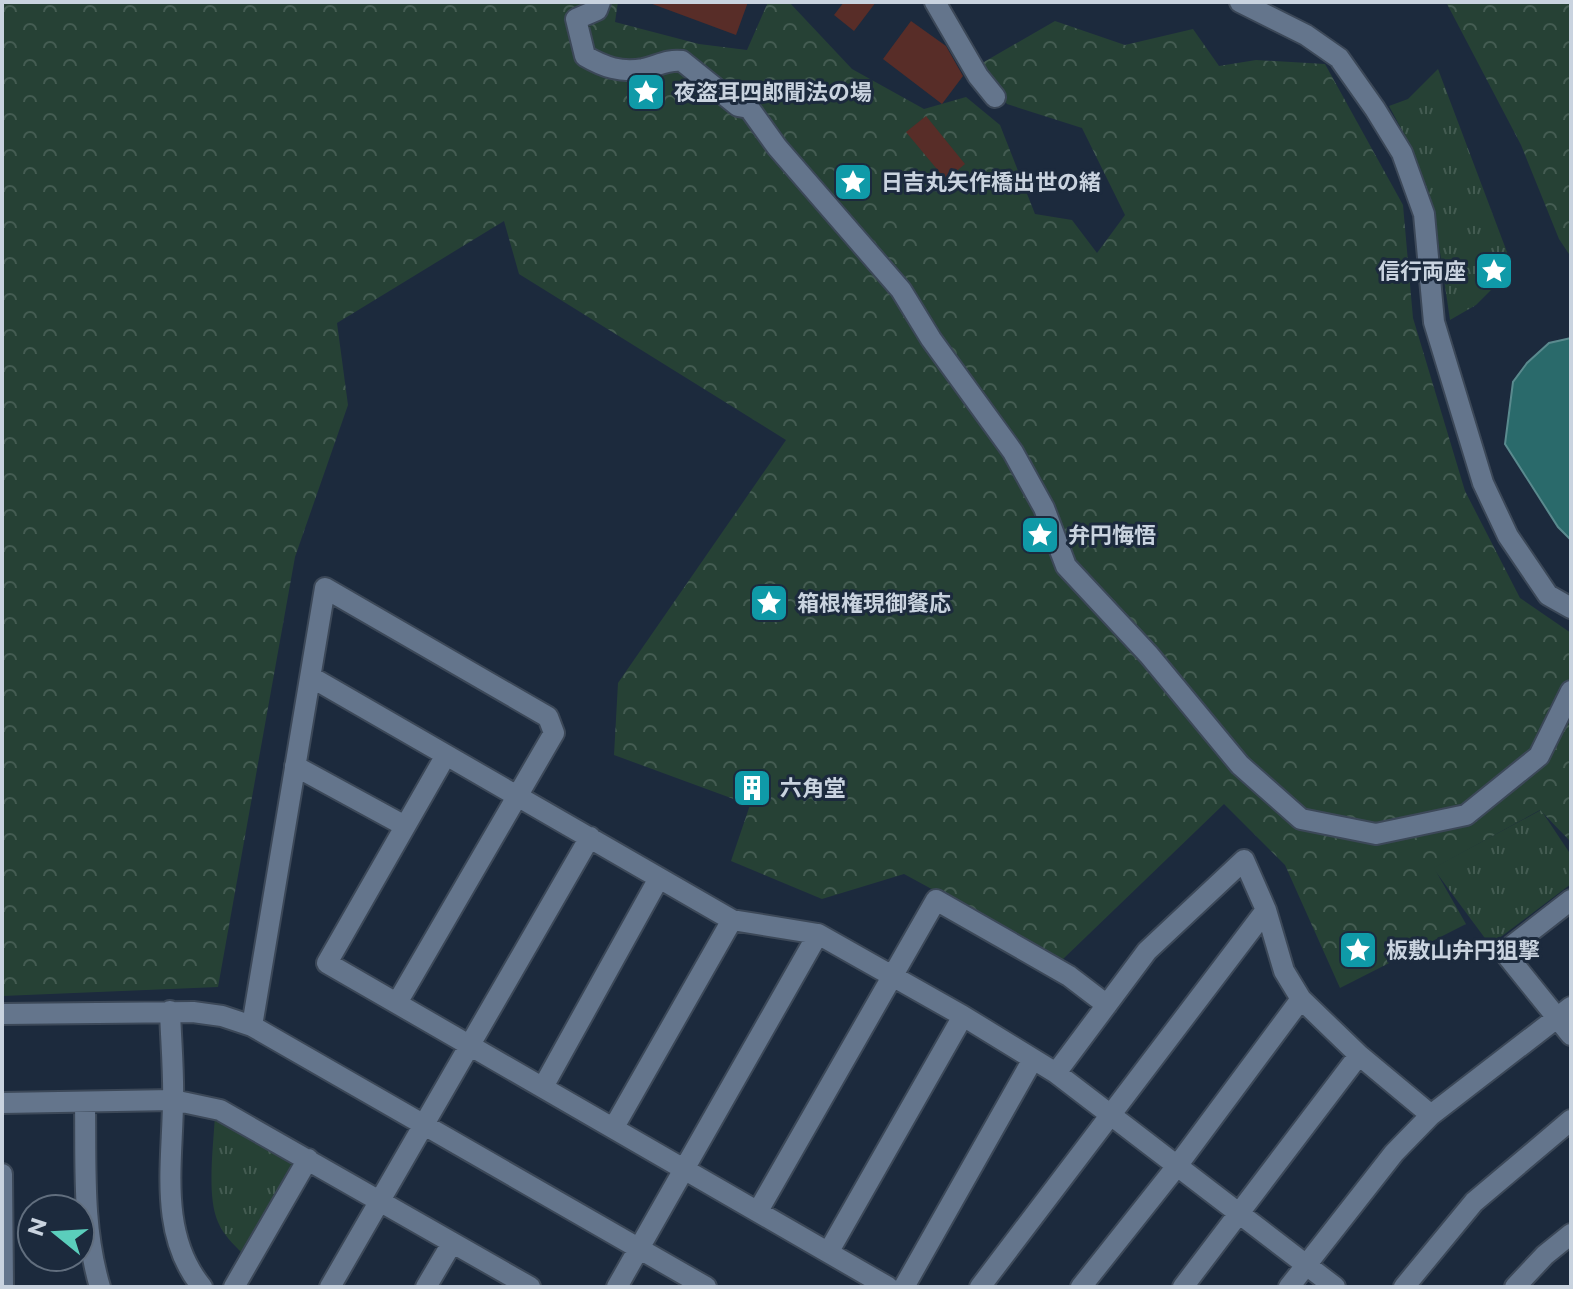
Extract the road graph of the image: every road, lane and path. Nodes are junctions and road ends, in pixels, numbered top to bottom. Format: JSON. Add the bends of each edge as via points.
{"nodes":[{"id":1,"x":600,"y":2,"type":"edge"},
{"id":2,"x":935,"y":2,"type":"edge"},
{"id":3,"x":1240,"y":2,"type":"edge"},
{"id":4,"x":995,"y":97,"type":"dead end"},
{"id":5,"x":1571,"y":608,"type":"edge"},
{"id":6,"x":311,"y":677,"type":"junction"},
{"id":7,"x":1571,"y":691,"type":"edge"},
{"id":8,"x":446,"y":755,"type":"junction"},
{"id":9,"x":295,"y":766,"type":"junction"},
{"id":10,"x":517,"y":794,"type":"junction"},
{"id":11,"x":405,"y":826,"type":"junction"},
{"id":12,"x":590,"y":837,"type":"junction"},
{"id":13,"x":659,"y":878,"type":"junction"},
{"id":14,"x":1571,"y":900,"type":"edge"},
{"id":15,"x":1266,"y":910,"type":"junction"},
{"id":16,"x":732,"y":920,"type":"junction"},
{"id":17,"x":818,"y":934,"type":"junction"},
{"id":18,"x":892,"y":976,"type":"junction"},
{"id":19,"x":1301,"y":999,"type":"junction"},
{"id":20,"x":397,"y":1003,"type":"junction"},
{"id":21,"x":1107,"y":1005,"type":"junction"},
{"id":22,"x":170,"y":1011,"type":"junction"},
{"id":23,"x":1564,"y":1012,"type":"edge"},
{"id":24,"x":2,"y":1014,"type":"edge"},
{"id":25,"x":963,"y":1016,"type":"junction"},
{"id":26,"x":252,"y":1026,"type":"junction"},
{"id":27,"x":1571,"y":1035,"type":"edge"},
{"id":28,"x":470,"y":1045,"type":"junction"},
{"id":29,"x":1359,"y":1055,"type":"junction"},
{"id":30,"x":1033,"y":1059,"type":"junction"},
{"id":31,"x":1056,"y":1073,"type":"junction"},
{"id":32,"x":543,"y":1087,"type":"junction"},
{"id":33,"x":173,"y":1100,"type":"junction"},
{"id":34,"x":85,"y":1102,"type":"junction"},
{"id":35,"x":2,"y":1103,"type":"edge"},
{"id":36,"x":1111,"y":1114,"type":"junction"},
{"id":37,"x":1431,"y":1115,"type":"junction"},
{"id":38,"x":1571,"y":1120,"type":"edge"},
{"id":39,"x":425,"y":1124,"type":"junction"},
{"id":40,"x":614,"y":1127,"type":"junction"},
{"id":41,"x":308,"y":1159,"type":"junction"},
{"id":42,"x":1177,"y":1166,"type":"junction"},
{"id":43,"x":686,"y":1169,"type":"junction"},
{"id":44,"x":2,"y":1174,"type":"edge"},
{"id":45,"x":379,"y":1201,"type":"junction"},
{"id":46,"x":758,"y":1211,"type":"junction"},
{"id":47,"x":1239,"y":1214,"type":"junction"},
{"id":48,"x":1571,"y":1234,"type":"edge"},
{"id":49,"x":452,"y":1243,"type":"junction"},
{"id":50,"x":639,"y":1249,"type":"junction"},
{"id":51,"x":829,"y":1251,"type":"junction"},
{"id":52,"x":1306,"y":1265,"type":"junction"},
{"id":53,"x":524,"y":1285,"type":"edge"},
{"id":54,"x":3,"y":1287,"type":"edge"},
{"id":55,"x":100,"y":1287,"type":"edge"},
{"id":56,"x":202,"y":1287,"type":"edge"},
{"id":57,"x":234,"y":1287,"type":"edge"},
{"id":58,"x":330,"y":1287,"type":"edge"},
{"id":59,"x":426,"y":1287,"type":"edge"},
{"id":60,"x":617,"y":1287,"type":"edge"},
{"id":61,"x":706,"y":1287,"type":"edge"},
{"id":62,"x":888,"y":1287,"type":"edge"},
{"id":63,"x":904,"y":1287,"type":"edge"},
{"id":64,"x":980,"y":1287,"type":"edge"},
{"id":65,"x":1081,"y":1287,"type":"edge"},
{"id":66,"x":1183,"y":1287,"type":"edge"},
{"id":67,"x":1289,"y":1287,"type":"edge"},
{"id":68,"x":1335,"y":1287,"type":"edge"},
{"id":69,"x":1404,"y":1287,"type":"edge"},
{"id":70,"x":1515,"y":1287,"type":"edge"}],
"edges":[{"from":1,"to":7,"type":"street","via":[[597,10],[576,19],[585,56],[619,71],[682,61],[738,106],[749,108],[901,290],[1013,452],[1044,508],[1066,566],[1240,765],[1301,819],[1376,834],[1466,815],[1539,756]]},
{"from":2,"to":4,"type":"street"},
{"from":3,"to":5,"type":"street","via":[[1339,58],[1402,153],[1424,214],[1434,322],[1483,483],[1508,536],[1548,595]]},
{"from":6,"to":8,"type":"street"},
{"from":6,"to":9,"type":"street"},
{"from":6,"to":10,"type":"street","via":[[325,588],[548,717],[554,733]]},
{"from":8,"to":10,"type":"street"},
{"from":8,"to":11,"type":"street"},
{"from":9,"to":11,"type":"street"},
{"from":9,"to":26,"type":"street"},
{"from":10,"to":12,"type":"street"},
{"from":10,"to":20,"type":"street"},
{"from":11,"to":20,"type":"street","via":[[327,963]]},
{"from":12,"to":13,"type":"street"},
{"from":12,"to":28,"type":"street"},
{"from":13,"to":16,"type":"street"},
{"from":13,"to":32,"type":"street"},
{"from":14,"to":23,"type":"street","via":[[1504,952]]},
{"from":15,"to":19,"type":"street","via":[[1284,971]]},
{"from":15,"to":21,"type":"street","via":[[1244,860],[1147,951]]},
{"from":15,"to":36,"type":"street"},
{"from":16,"to":17,"type":"street"},
{"from":16,"to":40,"type":"street"},
{"from":17,"to":18,"type":"street"},
{"from":17,"to":43,"type":"street"},
{"from":18,"to":21,"type":"street","via":[[936,900],[1069,976]]},
{"from":18,"to":25,"type":"street"},
{"from":18,"to":46,"type":"street"},
{"from":19,"to":29,"type":"street"},
{"from":19,"to":42,"type":"street"},
{"from":20,"to":28,"type":"street"},
{"from":21,"to":31,"type":"street"},
{"from":22,"to":24,"type":"street"},
{"from":22,"to":26,"type":"street","via":[[222,1016]]},
{"from":22,"to":33,"type":"street"},
{"from":23,"to":27,"type":"street"},
{"from":23,"to":37,"type":"street"},
{"from":25,"to":30,"type":"street"},
{"from":25,"to":51,"type":"street"},
{"from":26,"to":39,"type":"street"},
{"from":28,"to":32,"type":"street"},
{"from":28,"to":39,"type":"street"},
{"from":29,"to":37,"type":"street"},
{"from":29,"to":47,"type":"street"},
{"from":30,"to":31,"type":"street"},
{"from":30,"to":63,"type":"street"},
{"from":31,"to":36,"type":"street"},
{"from":32,"to":40,"type":"street"},
{"from":33,"to":34,"type":"street"},
{"from":33,"to":41,"type":"street","via":[[220,1110]]},
{"from":33,"to":56,"type":"street","via":[[170,1198],[175,1237]]},
{"from":34,"to":35,"type":"street"},
{"from":34,"to":55,"type":"street","via":[[86,1219]]},
{"from":36,"to":42,"type":"street"},
{"from":36,"to":64,"type":"street"},
{"from":37,"to":52,"type":"street","via":[[1394,1153]]},
{"from":38,"to":69,"type":"street","via":[[1474,1202]]},
{"from":39,"to":45,"type":"street"},
{"from":39,"to":50,"type":"street"},
{"from":40,"to":43,"type":"street"},
{"from":41,"to":45,"type":"street"},
{"from":41,"to":57,"type":"street"},
{"from":42,"to":47,"type":"street"},
{"from":42,"to":65,"type":"street"},
{"from":43,"to":46,"type":"street"},
{"from":43,"to":50,"type":"street"},
{"from":44,"to":54,"type":"street"},
{"from":45,"to":49,"type":"street"},
{"from":45,"to":58,"type":"street"},
{"from":46,"to":51,"type":"street"},
{"from":47,"to":52,"type":"street"},
{"from":47,"to":66,"type":"street"},
{"from":48,"to":70,"type":"street"},
{"from":49,"to":53,"type":"street"},
{"from":49,"to":59,"type":"street"},
{"from":50,"to":60,"type":"street"},
{"from":50,"to":61,"type":"street"},
{"from":51,"to":62,"type":"street"},
{"from":52,"to":67,"type":"street"},
{"from":52,"to":68,"type":"street"}]}
